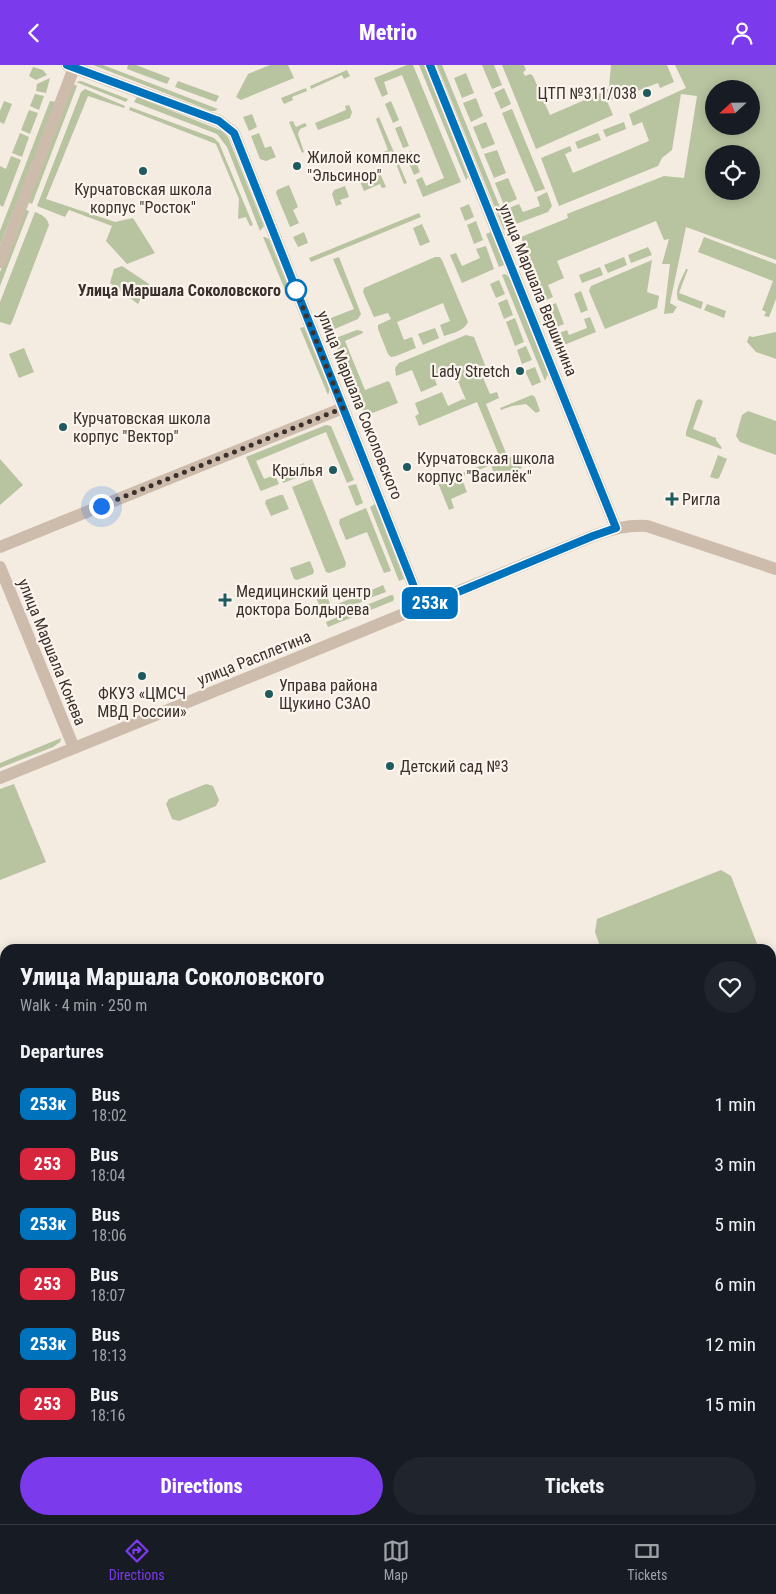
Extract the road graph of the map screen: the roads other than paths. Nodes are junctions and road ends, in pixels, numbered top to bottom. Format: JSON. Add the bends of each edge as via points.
{"nodes":[{"id":1,"x":430,"y":65,"type":"edge"},
{"id":2,"x":72,"y":66,"type":"edge"},
{"id":3,"x":0,"y":262,"type":"edge"},
{"id":4,"x":343,"y":408,"type":"junction"},
{"id":5,"x":616,"y":528,"type":"junction"},
{"id":6,"x":0,"y":547,"type":"edge"},
{"id":7,"x":0,"y":567,"type":"edge"},
{"id":8,"x":776,"y":569,"type":"edge"},
{"id":9,"x":422,"y":607,"type":"junction"},
{"id":10,"x":74,"y":748,"type":"junction"},
{"id":11,"x":0,"y":778,"type":"edge"}],
"edges":[{"from":1,"to":5,"type":"street","name":"улица Маршала Вершинина"},
{"from":2,"to":3,"type":"street"},
{"from":2,"to":4,"type":"street","name":"улица Маршала Соколовского","via":[[219,121],[234,133]]},
{"from":4,"to":6,"type":"street"},
{"from":4,"to":9,"type":"street","name":"улица Маршала Соколовского"},
{"from":5,"to":8,"type":"street","name":"улица Расплетина","via":[[647,526]]},
{"from":5,"to":9,"type":"street","name":"улица Расплетина"},
{"from":7,"to":10,"type":"street","name":"улица Маршала Конева"},
{"from":9,"to":10,"type":"street","name":"улица Расплетина"},
{"from":10,"to":11,"type":"street","name":"улица Расплетина"}]}
